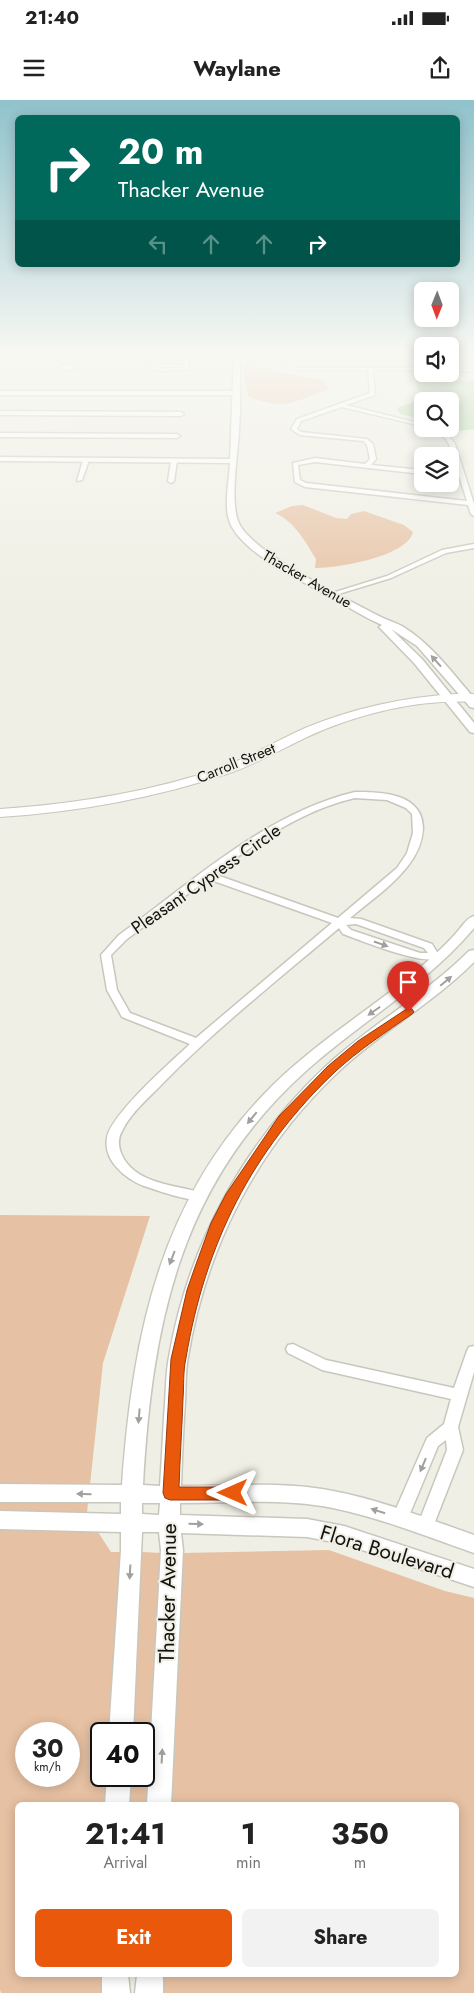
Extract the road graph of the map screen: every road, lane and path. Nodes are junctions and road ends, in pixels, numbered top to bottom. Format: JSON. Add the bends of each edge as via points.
{"nodes":[{"id":1,"x":235,"y":442,"type":"edge"},
{"id":2,"x":368,"y":442,"type":"edge"},
{"id":3,"x":451,"y":442,"type":"edge"},
{"id":4,"x":0,"y":459,"type":"edge"},
{"id":5,"x":86,"y":460,"type":"junction"},
{"id":6,"x":174,"y":461,"type":"junction"},
{"id":7,"x":234,"y":461,"type":"junction"},
{"id":8,"x":366,"y":466,"type":"junction"},
{"id":9,"x":414,"y":471,"type":"edge"},
{"id":10,"x":79,"y":480,"type":"dead end"},
{"id":11,"x":171,"y":481,"type":"dead end"},
{"id":12,"x":470,"y":503,"type":"junction"},
{"id":13,"x":474,"y":514,"type":"edge"},
{"id":14,"x":474,"y":546,"type":"edge"},
{"id":15,"x":332,"y":594,"type":"junction"},
{"id":16,"x":378,"y":620,"type":"junction"},
{"id":17,"x":449,"y":699,"type":"junction"},
{"id":18,"x":472,"y":699,"type":"edge"},
{"id":19,"x":474,"y":730,"type":"edge"},
{"id":20,"x":0,"y":813,"type":"edge"},
{"id":21,"x":206,"y":874,"type":"junction"},
{"id":22,"x":474,"y":920,"type":"edge"},
{"id":23,"x":339,"y":922,"type":"junction"},
{"id":24,"x":438,"y":957,"type":"junction"},
{"id":25,"x":468,"y":960,"type":"edge"},
{"id":26,"x":197,"y":1043,"type":"junction"},
{"id":27,"x":200,"y":1196,"type":"junction"},
{"id":28,"x":293,"y":1349,"type":"dead end"},
{"id":29,"x":474,"y":1351,"type":"edge"},
{"id":30,"x":459,"y":1395,"type":"junction"},
{"id":31,"x":451,"y":1428,"type":"junction"},
{"id":32,"x":0,"y":1493,"type":"edge"},
{"id":33,"x":132,"y":1493,"type":"junction"},
{"id":34,"x":170,"y":1493,"type":"junction"},
{"id":35,"x":400,"y":1518,"type":"junction"},
{"id":36,"x":0,"y":1520,"type":"edge"},
{"id":37,"x":130,"y":1524,"type":"junction"},
{"id":38,"x":169,"y":1524,"type":"junction"},
{"id":39,"x":425,"y":1527,"type":"junction"},
{"id":40,"x":474,"y":1544,"type":"edge"},
{"id":41,"x":474,"y":1578,"type":"edge"},
{"id":42,"x":122,"y":1722,"type":"edge"},
{"id":43,"x":118,"y":1787,"type":"edge"},
{"id":44,"x":117,"y":1802,"type":"edge"},
{"id":45,"x":159,"y":1802,"type":"edge"},
{"id":46,"x":115,"y":1977,"type":"edge"},
{"id":47,"x":150,"y":1977,"type":"edge"},
{"id":48,"x":116,"y":1993,"type":"edge"},
{"id":49,"x":149,"y":1993,"type":"edge"}],
"edges":[{"from":1,"to":7,"type":"street","name":"Thacker Avenue"},
{"from":2,"to":8,"type":"street","via":[[373,459]]},
{"from":3,"to":12,"type":"street"},
{"from":4,"to":5,"type":"street"},
{"from":5,"to":6,"type":"street"},
{"from":5,"to":10,"type":"street"},
{"from":6,"to":7,"type":"street"},
{"from":6,"to":11,"type":"street"},
{"from":7,"to":15,"type":"street","name":"Thacker Avenue","via":[[231,503],[238,530],[267,557]]},
{"from":8,"to":9,"type":"street"},
{"from":8,"to":12,"type":"street","via":[[315,460],[295,464],[297,481],[304,485]]},
{"from":12,"to":13,"type":"street"},
{"from":14,"to":15,"type":"street","via":[[444,551],[381,580]]},
{"from":15,"to":16,"type":"street","name":"Thacker Avenue"},
{"from":16,"to":17,"type":"street","name":"Thacker Avenue","via":[[412,654]]},
{"from":18,"to":16,"type":"street","name":"Thacker Avenue","one_way":true,"via":[[420,644],[400,629]]},
{"from":17,"to":18,"type":"main road","name":"Carroll Street"},
{"from":17,"to":19,"type":"street","name":"Thacker Avenue"},
{"from":17,"to":20,"type":"main road","name":"Carroll Street","via":[[383,708],[341,719],[228,769],[171,787],[74,806]]},
{"from":21,"to":23,"type":"street"},
{"from":21,"to":23,"type":"street","name":"Pleasant Cypress Circle","via":[[281,824],[340,798],[370,795],[406,805],[415,811],[418,818],[419,832],[412,855],[395,874]]},
{"from":21,"to":26,"type":"street","name":"Pleasant Cypress Circle","via":[[123,938],[106,955],[112,990],[126,1015]]},
{"from":22,"to":24,"type":"street","name":"Thacker Avenue"},
{"from":23,"to":24,"type":"street","via":[[347,932],[419,956]]},
{"from":23,"to":26,"type":"street","name":"Pleasant Cypress Circle"},
{"from":24,"to":25,"type":"street"},
{"from":24,"to":27,"type":"street","name":"Thacker Avenue","one_way":true,"via":[[411,984],[326,1045],[280,1087],[230,1146]]},
{"from":34,"to":25,"type":"street","name":"Thacker Avenue","one_way":true,"via":[[178,1359],[201,1267],[233,1194],[283,1119],[315,1085]]},
{"from":26,"to":27,"type":"street","name":"Pleasant Cypress Circle","via":[[128,1113],[113,1136],[114,1155],[131,1174]]},
{"from":27,"to":33,"type":"street","name":"Thacker Avenue","one_way":true,"via":[[170,1261],[154,1316],[140,1400]]},
{"from":28,"to":30,"type":"street","via":[[322,1365]]},
{"from":29,"to":30,"type":"street"},
{"from":30,"to":31,"type":"street"},
{"from":31,"to":35,"type":"street","one_way":true,"via":[[432,1442]]},
{"from":31,"to":39,"type":"street","via":[[455,1450]]},
{"from":33,"to":32,"type":"street","name":"Flora Boulevard","one_way":true},
{"from":33,"to":34,"type":"street","name":"Flora Boulevard"},
{"from":33,"to":37,"type":"street","name":"Thacker Avenue"},
{"from":35,"to":34,"type":"street","name":"Flora Boulevard","one_way":true,"via":[[365,1507],[311,1497]]},
{"from":34,"to":38,"type":"street","name":"Thacker Avenue"},
{"from":35,"to":39,"type":"street","name":"Flora Boulevard"},
{"from":36,"to":37,"type":"street","name":"Flora Boulevard"},
{"from":37,"to":38,"type":"street","name":"Flora Boulevard"},
{"from":37,"to":42,"type":"street","name":"Thacker Avenue","one_way":true,"via":[[132,1550]]},
{"from":38,"to":41,"type":"street","name":"Flora Boulevard","one_way":true,"via":[[271,1526],[344,1535]]},
{"from":45,"to":38,"type":"street","name":"Thacker Avenue","one_way":true,"via":[[172,1550]]},
{"from":39,"to":40,"type":"street","name":"Flora Boulevard"},
{"from":43,"to":44,"type":"street"},
{"from":46,"to":48,"type":"street"},
{"from":47,"to":49,"type":"street"}]}
